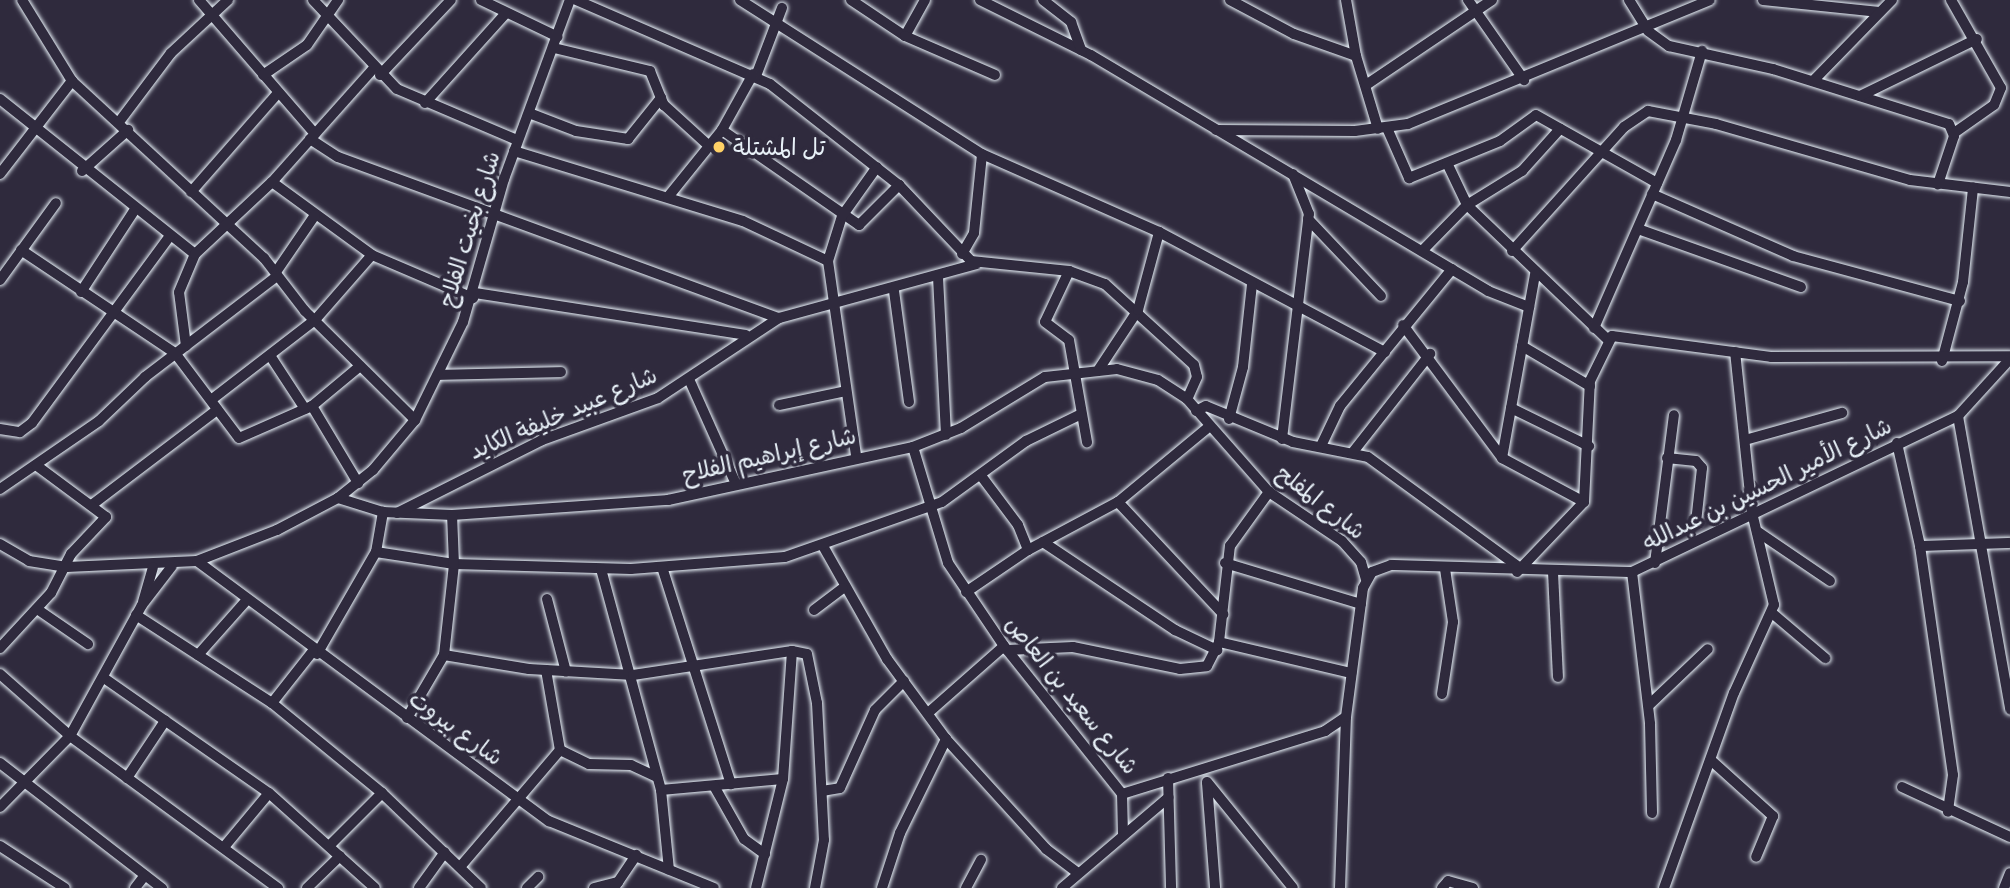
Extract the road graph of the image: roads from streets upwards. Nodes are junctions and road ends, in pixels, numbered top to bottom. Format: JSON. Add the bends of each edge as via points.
{"nodes":[{"id":1,"x":22,"y":0,"type":"edge"},
{"id":2,"x":199,"y":0,"type":"edge"},
{"id":3,"x":228,"y":0,"type":"edge"},
{"id":4,"x":313,"y":0,"type":"edge"},
{"id":5,"x":338,"y":0,"type":"edge"},
{"id":6,"x":451,"y":0,"type":"edge"},
{"id":7,"x":481,"y":0,"type":"edge"},
{"id":8,"x":570,"y":0,"type":"edge"},
{"id":9,"x":576,"y":0,"type":"edge"},
{"id":10,"x":851,"y":0,"type":"edge"},
{"id":11,"x":925,"y":0,"type":"edge"},
{"id":12,"x":980,"y":0,"type":"edge"},
{"id":13,"x":1043,"y":0,"type":"edge"},
{"id":14,"x":1230,"y":0,"type":"edge"},
{"id":15,"x":1346,"y":0,"type":"edge"},
{"id":16,"x":1492,"y":0,"type":"edge"},
{"id":17,"x":1629,"y":0,"type":"edge"},
{"id":18,"x":1710,"y":0,"type":"edge"},
{"id":19,"x":1763,"y":0,"type":"edge"},
{"id":20,"x":1892,"y":0,"type":"edge"},
{"id":21,"x":1951,"y":0,"type":"edge"},
{"id":22,"x":736,"y":1,"type":"edge"},
{"id":23,"x":595,"y":3,"type":"edge"},
{"id":24,"x":1471,"y":5,"type":"edge"},
{"id":25,"x":782,"y":8,"type":"dead end"},
{"id":26,"x":1879,"y":12,"type":"junction"},
{"id":27,"x":505,"y":14,"type":"junction"},
{"id":28,"x":328,"y":15,"type":"junction"},
{"id":29,"x":212,"y":16,"type":"junction"},
{"id":30,"x":777,"y":21,"type":"junction"},
{"id":31,"x":1648,"y":31,"type":"junction"},
{"id":32,"x":905,"y":36,"type":"junction"},
{"id":33,"x":1977,"y":38,"type":"junction"},
{"id":34,"x":556,"y":42,"type":"junction"},
{"id":35,"x":1081,"y":50,"type":"junction"},
{"id":36,"x":1702,"y":51,"type":"junction"},
{"id":37,"x":1356,"y":56,"type":"junction"},
{"id":38,"x":377,"y":71,"type":"junction"},
{"id":39,"x":263,"y":75,"type":"junction"},
{"id":40,"x":755,"y":75,"type":"junction"},
{"id":41,"x":995,"y":75,"type":"dead end"},
{"id":42,"x":1524,"y":80,"type":"junction"},
{"id":43,"x":72,"y":81,"type":"junction"},
{"id":44,"x":1813,"y":81,"type":"junction"},
{"id":45,"x":1366,"y":85,"type":"junction"},
{"id":46,"x":278,"y":93,"type":"junction"},
{"id":47,"x":1860,"y":96,"type":"junction"},
{"id":48,"x":661,"y":98,"type":"junction"},
{"id":49,"x":0,"y":99,"type":"edge"},
{"id":50,"x":425,"y":103,"type":"junction"},
{"id":51,"x":528,"y":113,"type":"junction"},
{"id":52,"x":1685,"y":116,"type":"junction"},
{"id":53,"x":119,"y":122,"type":"junction"},
{"id":54,"x":1382,"y":129,"type":"junction"},
{"id":55,"x":1560,"y":129,"type":"junction"},
{"id":56,"x":34,"y":130,"type":"junction"},
{"id":57,"x":128,"y":130,"type":"junction"},
{"id":58,"x":722,"y":130,"type":"junction"},
{"id":59,"x":1213,"y":130,"type":"junction"},
{"id":60,"x":1954,"y":133,"type":"junction"},
{"id":61,"x":312,"y":137,"type":"junction"},
{"id":62,"x":516,"y":145,"type":"junction"},
{"id":63,"x":709,"y":146,"type":"junction"},
{"id":64,"x":982,"y":154,"type":"junction"},
{"id":65,"x":1600,"y":154,"type":"junction"},
{"id":66,"x":1447,"y":163,"type":"junction"},
{"id":67,"x":877,"y":167,"type":"junction"},
{"id":68,"x":82,"y":170,"type":"junction"},
{"id":69,"x":1292,"y":172,"type":"junction"},
{"id":70,"x":0,"y":174,"type":"edge"},
{"id":71,"x":272,"y":182,"type":"junction"},
{"id":72,"x":1938,"y":184,"type":"junction"},
{"id":73,"x":899,"y":185,"type":"junction"},
{"id":74,"x":1973,"y":188,"type":"junction"},
{"id":75,"x":1655,"y":189,"type":"junction"},
{"id":76,"x":191,"y":192,"type":"junction"},
{"id":77,"x":2010,"y":192,"type":"edge"},
{"id":78,"x":668,"y":197,"type":"junction"},
{"id":79,"x":56,"y":203,"type":"dead end"},
{"id":80,"x":1467,"y":205,"type":"junction"},
{"id":81,"x":134,"y":211,"type":"junction"},
{"id":82,"x":494,"y":212,"type":"junction"},
{"id":83,"x":315,"y":215,"type":"junction"},
{"id":84,"x":842,"y":216,"type":"junction"},
{"id":85,"x":1308,"y":219,"type":"junction"},
{"id":86,"x":225,"y":222,"type":"junction"},
{"id":87,"x":1637,"y":229,"type":"junction"},
{"id":88,"x":1160,"y":232,"type":"junction"},
{"id":89,"x":170,"y":236,"type":"junction"},
{"id":90,"x":22,"y":250,"type":"junction"},
{"id":91,"x":1422,"y":251,"type":"junction"},
{"id":92,"x":1512,"y":251,"type":"junction"},
{"id":93,"x":195,"y":254,"type":"junction"},
{"id":94,"x":962,"y":254,"type":"junction"},
{"id":95,"x":372,"y":255,"type":"junction"},
{"id":96,"x":0,"y":258,"type":"edge"},
{"id":97,"x":828,"y":261,"type":"junction"},
{"id":98,"x":11,"y":264,"type":"junction"},
{"id":99,"x":977,"y":264,"type":"junction"},
{"id":100,"x":1452,"y":269,"type":"junction"},
{"id":101,"x":1069,"y":271,"type":"junction"},
{"id":102,"x":277,"y":274,"type":"junction"},
{"id":103,"x":1535,"y":274,"type":"junction"},
{"id":104,"x":938,"y":277,"type":"junction"},
{"id":105,"x":0,"y":280,"type":"edge"},
{"id":106,"x":1252,"y":284,"type":"junction"},
{"id":107,"x":1801,"y":287,"type":"dead end"},
{"id":108,"x":894,"y":291,"type":"junction"},
{"id":109,"x":81,"y":292,"type":"junction"},
{"id":110,"x":474,"y":295,"type":"junction"},
{"id":111,"x":1381,"y":296,"type":"dead end"},
{"id":112,"x":1960,"y":301,"type":"junction"},
{"id":113,"x":834,"y":306,"type":"junction"},
{"id":114,"x":1300,"y":306,"type":"junction"},
{"id":115,"x":1529,"y":307,"type":"junction"},
{"id":116,"x":1138,"y":310,"type":"junction"},
{"id":117,"x":113,"y":312,"type":"junction"},
{"id":118,"x":779,"y":318,"type":"junction"},
{"id":119,"x":315,"y":320,"type":"junction"},
{"id":120,"x":1403,"y":325,"type":"junction"},
{"id":121,"x":1594,"y":328,"type":"junction"},
{"id":122,"x":746,"y":335,"type":"junction"},
{"id":123,"x":1607,"y":339,"type":"junction"},
{"id":124,"x":186,"y":346,"type":"junction"},
{"id":125,"x":1521,"y":346,"type":"junction"},
{"id":126,"x":1385,"y":352,"type":"junction"},
{"id":127,"x":1735,"y":352,"type":"junction"},
{"id":128,"x":175,"y":353,"type":"junction"},
{"id":129,"x":1430,"y":354,"type":"junction"},
{"id":130,"x":271,"y":357,"type":"junction"},
{"id":131,"x":2010,"y":358,"type":"edge"},
{"id":132,"x":1942,"y":360,"type":"junction"},
{"id":133,"x":360,"y":366,"type":"junction"},
{"id":134,"x":1099,"y":369,"type":"junction"},
{"id":135,"x":561,"y":372,"type":"dead end"},
{"id":136,"x":1076,"y":372,"type":"junction"},
{"id":137,"x":439,"y":375,"type":"junction"},
{"id":138,"x":689,"y":379,"type":"junction"},
{"id":139,"x":1590,"y":386,"type":"junction"},
{"id":140,"x":846,"y":391,"type":"junction"},
{"id":141,"x":1187,"y":399,"type":"junction"},
{"id":142,"x":909,"y":402,"type":"dead end"},
{"id":143,"x":214,"y":405,"type":"junction"},
{"id":144,"x":779,"y":405,"type":"dead end"},
{"id":145,"x":308,"y":407,"type":"junction"},
{"id":146,"x":1511,"y":408,"type":"junction"},
{"id":147,"x":1196,"y":411,"type":"junction"},
{"id":148,"x":1842,"y":413,"type":"dead end"},
{"id":149,"x":1081,"y":414,"type":"junction"},
{"id":150,"x":1674,"y":415,"type":"dead end"},
{"id":151,"x":1958,"y":416,"type":"junction"},
{"id":152,"x":1228,"y":419,"type":"junction"},
{"id":153,"x":415,"y":420,"type":"junction"},
{"id":154,"x":1210,"y":426,"type":"junction"},
{"id":155,"x":0,"y":429,"type":"edge"},
{"id":156,"x":946,"y":435,"type":"junction"},
{"id":157,"x":1282,"y":439,"type":"junction"},
{"id":158,"x":1745,"y":440,"type":"junction"},
{"id":159,"x":1087,"y":442,"type":"dead end"},
{"id":160,"x":1898,"y":443,"type":"junction"},
{"id":161,"x":1321,"y":446,"type":"junction"},
{"id":162,"x":1589,"y":446,"type":"junction"},
{"id":163,"x":913,"y":447,"type":"junction"},
{"id":164,"x":1353,"y":452,"type":"junction"},
{"id":165,"x":856,"y":455,"type":"junction"},
{"id":166,"x":1502,"y":458,"type":"junction"},
{"id":167,"x":1667,"y":458,"type":"junction"},
{"id":168,"x":37,"y":466,"type":"junction"},
{"id":169,"x":982,"y":477,"type":"junction"},
{"id":170,"x":358,"y":483,"type":"junction"},
{"id":171,"x":736,"y":484,"type":"junction"},
{"id":172,"x":0,"y":489,"type":"edge"},
{"id":173,"x":1269,"y":492,"type":"junction"},
{"id":174,"x":338,"y":498,"type":"junction"},
{"id":175,"x":1118,"y":502,"type":"junction"},
{"id":176,"x":1584,"y":502,"type":"junction"},
{"id":177,"x":93,"y":504,"type":"junction"},
{"id":178,"x":927,"y":509,"type":"junction"},
{"id":179,"x":383,"y":512,"type":"junction"},
{"id":180,"x":397,"y":513,"type":"junction"},
{"id":181,"x":1752,"y":513,"type":"junction"},
{"id":182,"x":452,"y":515,"type":"junction"},
{"id":183,"x":1696,"y":523,"type":"dead end"},
{"id":184,"x":1758,"y":532,"type":"junction"},
{"id":185,"x":1043,"y":542,"type":"junction"},
{"id":186,"x":2010,"y":543,"type":"edge"},
{"id":187,"x":0,"y":544,"type":"edge"},
{"id":188,"x":1984,"y":544,"type":"junction"},
{"id":189,"x":823,"y":546,"type":"junction"},
{"id":190,"x":1920,"y":546,"type":"junction"},
{"id":191,"x":1028,"y":550,"type":"junction"},
{"id":192,"x":376,"y":552,"type":"junction"},
{"id":193,"x":197,"y":561,"type":"junction"},
{"id":194,"x":1225,"y":563,"type":"junction"},
{"id":195,"x":1655,"y":563,"type":"junction"},
{"id":196,"x":454,"y":565,"type":"junction"},
{"id":197,"x":172,"y":566,"type":"junction"},
{"id":198,"x":153,"y":567,"type":"junction"},
{"id":199,"x":662,"y":567,"type":"junction"},
{"id":200,"x":67,"y":568,"type":"junction"},
{"id":201,"x":601,"y":569,"type":"junction"},
{"id":202,"x":1445,"y":569,"type":"junction"},
{"id":203,"x":1519,"y":570,"type":"junction"},
{"id":204,"x":1553,"y":572,"type":"junction"},
{"id":205,"x":1632,"y":572,"type":"junction"},
{"id":206,"x":1366,"y":579,"type":"junction"},
{"id":207,"x":1830,"y":581,"type":"dead end"},
{"id":208,"x":843,"y":588,"type":"junction"},
{"id":209,"x":966,"y":592,"type":"junction"},
{"id":210,"x":547,"y":599,"type":"dead end"},
{"id":211,"x":246,"y":601,"type":"junction"},
{"id":212,"x":1361,"y":604,"type":"junction"},
{"id":213,"x":142,"y":605,"type":"junction"},
{"id":214,"x":37,"y":609,"type":"junction"},
{"id":215,"x":814,"y":610,"type":"dead end"},
{"id":216,"x":1772,"y":613,"type":"junction"},
{"id":217,"x":1223,"y":614,"type":"junction"},
{"id":218,"x":136,"y":615,"type":"junction"},
{"id":219,"x":88,"y":644,"type":"dead end"},
{"id":220,"x":1218,"y":646,"type":"junction"},
{"id":221,"x":0,"y":648,"type":"edge"},
{"id":222,"x":1006,"y":648,"type":"junction"},
{"id":223,"x":1708,"y":649,"type":"dead end"},
{"id":224,"x":792,"y":651,"type":"junction"},
{"id":225,"x":315,"y":653,"type":"junction"},
{"id":226,"x":198,"y":654,"type":"junction"},
{"id":227,"x":444,"y":655,"type":"junction"},
{"id":228,"x":1825,"y":658,"type":"dead end"},
{"id":229,"x":690,"y":664,"type":"junction"},
{"id":230,"x":546,"y":670,"type":"junction"},
{"id":231,"x":566,"y":672,"type":"junction"},
{"id":232,"x":1351,"y":673,"type":"junction"},
{"id":233,"x":0,"y":674,"type":"edge"},
{"id":234,"x":634,"y":674,"type":"junction"},
{"id":235,"x":1558,"y":677,"type":"dead end"},
{"id":236,"x":104,"y":678,"type":"junction"},
{"id":237,"x":904,"y":681,"type":"junction"},
{"id":238,"x":1442,"y":694,"type":"dead end"},
{"id":239,"x":272,"y":703,"type":"junction"},
{"id":240,"x":1649,"y":705,"type":"junction"},
{"id":241,"x":2010,"y":709,"type":"edge"},
{"id":242,"x":928,"y":713,"type":"junction"},
{"id":243,"x":1346,"y":717,"type":"junction"},
{"id":244,"x":407,"y":718,"type":"junction"},
{"id":245,"x":165,"y":721,"type":"junction"},
{"id":246,"x":71,"y":736,"type":"junction"},
{"id":247,"x":946,"y":739,"type":"junction"},
{"id":248,"x":560,"y":750,"type":"junction"},
{"id":249,"x":0,"y":762,"type":"edge"},
{"id":250,"x":1713,"y":762,"type":"junction"},
{"id":251,"x":1203,"y":767,"type":"junction"},
{"id":252,"x":657,"y":777,"type":"junction"},
{"id":253,"x":127,"y":778,"type":"junction"},
{"id":254,"x":1168,"y":778,"type":"junction"},
{"id":255,"x":783,"y":779,"type":"junction"},
{"id":256,"x":1207,"y":782,"type":"junction"},
{"id":257,"x":24,"y":783,"type":"junction"},
{"id":258,"x":732,"y":784,"type":"junction"},
{"id":259,"x":715,"y":786,"type":"junction"},
{"id":260,"x":1902,"y":787,"type":"dead end"},
{"id":261,"x":661,"y":790,"type":"junction"},
{"id":262,"x":822,"y":790,"type":"junction"},
{"id":263,"x":269,"y":793,"type":"junction"},
{"id":264,"x":382,"y":793,"type":"junction"},
{"id":265,"x":1122,"y":794,"type":"junction"},
{"id":266,"x":516,"y":797,"type":"junction"},
{"id":267,"x":1169,"y":797,"type":"junction"},
{"id":268,"x":0,"y":807,"type":"edge"},
{"id":269,"x":1948,"y":812,"type":"junction"},
{"id":270,"x":1652,"y":813,"type":"dead end"},
{"id":271,"x":1123,"y":835,"type":"junction"},
{"id":272,"x":2010,"y":837,"type":"edge"},
{"id":273,"x":0,"y":846,"type":"edge"},
{"id":274,"x":329,"y":846,"type":"junction"},
{"id":275,"x":224,"y":847,"type":"junction"},
{"id":276,"x":445,"y":852,"type":"junction"},
{"id":277,"x":765,"y":854,"type":"junction"},
{"id":278,"x":636,"y":855,"type":"junction"},
{"id":279,"x":340,"y":856,"type":"junction"},
{"id":280,"x":1756,"y":857,"type":"dead end"},
{"id":281,"x":981,"y":860,"type":"dead end"},
{"id":282,"x":460,"y":867,"type":"junction"},
{"id":283,"x":669,"y":870,"type":"junction"},
{"id":284,"x":1078,"y":873,"type":"junction"},
{"id":285,"x":2010,"y":873,"type":"edge"},
{"id":286,"x":145,"y":875,"type":"junction"},
{"id":287,"x":538,"y":877,"type":"dead end"},
{"id":288,"x":686,"y":883,"type":"edge"},
{"id":289,"x":616,"y":885,"type":"edge"},
{"id":290,"x":65,"y":888,"type":"edge"},
{"id":291,"x":135,"y":888,"type":"edge"},
{"id":292,"x":162,"y":888,"type":"edge"},
{"id":293,"x":278,"y":888,"type":"edge"},
{"id":294,"x":307,"y":888,"type":"edge"},
{"id":295,"x":375,"y":888,"type":"edge"},
{"id":296,"x":419,"y":888,"type":"edge"},
{"id":297,"x":481,"y":888,"type":"edge"},
{"id":298,"x":527,"y":888,"type":"edge"},
{"id":299,"x":594,"y":888,"type":"edge"},
{"id":300,"x":714,"y":888,"type":"edge"},
{"id":301,"x":756,"y":888,"type":"edge"},
{"id":302,"x":815,"y":888,"type":"edge"},
{"id":303,"x":882,"y":888,"type":"edge"},
{"id":304,"x":966,"y":888,"type":"edge"},
{"id":305,"x":1062,"y":888,"type":"edge"},
{"id":306,"x":1171,"y":888,"type":"edge"},
{"id":307,"x":1215,"y":888,"type":"edge"},
{"id":308,"x":1293,"y":888,"type":"edge"},
{"id":309,"x":1340,"y":888,"type":"edge"},
{"id":310,"x":1443,"y":888,"type":"edge"},
{"id":311,"x":1473,"y":888,"type":"edge"},
{"id":312,"x":1664,"y":888,"type":"edge"},
{"id":313,"x":2004,"y":888,"type":"edge"}],
"edges":[{"from":1,"to":43,"type":"street"},
{"from":2,"to":29,"type":"street"},
{"from":3,"to":29,"type":"street"},
{"from":4,"to":28,"type":"street"},
{"from":5,"to":28,"type":"street"},
{"from":6,"to":38,"type":"street"},
{"from":7,"to":27,"type":"street"},
{"from":8,"to":34,"type":"street","name":"شارع بخيت الفلاح"},
{"from":9,"to":23,"type":"street"},
{"from":10,"to":32,"type":"street"},
{"from":11,"to":32,"type":"street"},
{"from":12,"to":35,"type":"street"},
{"from":13,"to":35,"type":"street","via":[[1071,22]]},
{"from":14,"to":37,"type":"street","via":[[1294,34]]},
{"from":15,"to":37,"type":"street"},
{"from":16,"to":24,"type":"street"},
{"from":17,"to":31,"type":"street"},
{"from":18,"to":31,"type":"street"},
{"from":19,"to":26,"type":"street"},
{"from":20,"to":26,"type":"street"},
{"from":21,"to":33,"type":"street"},
{"from":22,"to":30,"type":"street"},
{"from":23,"to":40,"type":"street"},
{"from":24,"to":42,"type":"street"},
{"from":24,"to":45,"type":"street"},
{"from":25,"to":30,"type":"street"},
{"from":26,"to":44,"type":"street"},
{"from":27,"to":34,"type":"street"},
{"from":27,"to":50,"type":"street"},
{"from":28,"to":38,"type":"street"},
{"from":28,"to":39,"type":"street","via":[[307,45]]},
{"from":29,"to":39,"type":"street"},
{"from":29,"to":53,"type":"street","via":[[171,54]]},
{"from":30,"to":40,"type":"street"},
{"from":30,"to":64,"type":"street"},
{"from":31,"to":36,"type":"street","via":[[1669,46]]},
{"from":31,"to":42,"type":"street"},
{"from":32,"to":41,"type":"street"},
{"from":33,"to":47,"type":"street"},
{"from":33,"to":60,"type":"street","via":[[2001,88],[1994,105]]},
{"from":34,"to":48,"type":"street","via":[[645,68]]},
{"from":34,"to":51,"type":"street","name":"شارع بخيت الفلاح"},
{"from":35,"to":59,"type":"street"},
{"from":36,"to":44,"type":"street"},
{"from":36,"to":52,"type":"street"},
{"from":37,"to":45,"type":"street"},
{"from":38,"to":50,"type":"street"},
{"from":38,"to":61,"type":"street"},
{"from":39,"to":46,"type":"street"},
{"from":40,"to":58,"type":"street"},
{"from":40,"to":67,"type":"street"},
{"from":42,"to":54,"type":"street"},
{"from":43,"to":53,"type":"street"},
{"from":43,"to":56,"type":"street"},
{"from":44,"to":47,"type":"street"},
{"from":45,"to":54,"type":"street"},
{"from":46,"to":61,"type":"street"},
{"from":46,"to":76,"type":"street"},
{"from":47,"to":60,"type":"street","via":[[1945,122]]},
{"from":48,"to":51,"type":"street","via":[[628,139],[576,131]]},
{"from":48,"to":63,"type":"street"},
{"from":49,"to":56,"type":"street"},
{"from":50,"to":62,"type":"street"},
{"from":51,"to":62,"type":"street","name":"شارع بخيت الفلاح"},
{"from":52,"to":65,"type":"street","via":[[1643,113]]},
{"from":52,"to":72,"type":"street"},
{"from":52,"to":75,"type":"street"},
{"from":53,"to":57,"type":"street"},
{"from":54,"to":59,"type":"street"},
{"from":54,"to":66,"type":"street","via":[[1408,177]]},
{"from":55,"to":65,"type":"street"},
{"from":55,"to":66,"type":"street","via":[[1536,115],[1507,138]]},
{"from":55,"to":80,"type":"street","via":[[1528,166]]},
{"from":56,"to":68,"type":"street"},
{"from":56,"to":70,"type":"street"},
{"from":57,"to":68,"type":"street"},
{"from":57,"to":76,"type":"street"},
{"from":58,"to":63,"type":"street"},
{"from":58,"to":84,"type":"street"},
{"from":59,"to":69,"type":"street"},
{"from":60,"to":72,"type":"street"},
{"from":61,"to":71,"type":"street"},
{"from":61,"to":82,"type":"street","via":[[338,157]]},
{"from":62,"to":78,"type":"street"},
{"from":62,"to":82,"type":"street","name":"شارع بخيت الفلاح"},
{"from":63,"to":78,"type":"street"},
{"from":64,"to":88,"type":"street"},
{"from":64,"to":94,"type":"street","via":[[974,233]]},
{"from":65,"to":75,"type":"street"},
{"from":65,"to":92,"type":"street"},
{"from":66,"to":80,"type":"street"},
{"from":67,"to":73,"type":"street"},
{"from":67,"to":84,"type":"street"},
{"from":68,"to":81,"type":"street"},
{"from":69,"to":85,"type":"street"},
{"from":69,"to":91,"type":"street"},
{"from":71,"to":83,"type":"street"},
{"from":71,"to":86,"type":"street"},
{"from":72,"to":74,"type":"street"},
{"from":73,"to":84,"type":"street","via":[[864,224]]},
{"from":73,"to":94,"type":"street"},
{"from":74,"to":77,"type":"street"},
{"from":74,"to":112,"type":"street"},
{"from":75,"to":87,"type":"street"},
{"from":75,"to":112,"type":"street","via":[[1793,256]]},
{"from":76,"to":86,"type":"street"},
{"from":78,"to":97,"type":"street","via":[[743,221]]},
{"from":79,"to":90,"type":"street"},
{"from":80,"to":91,"type":"street"},
{"from":80,"to":92,"type":"street"},
{"from":81,"to":89,"type":"street"},
{"from":81,"to":109,"type":"street"},
{"from":82,"to":110,"type":"street","name":"شارع بخيت الفلاح"},
{"from":82,"to":118,"type":"street"},
{"from":83,"to":95,"type":"street"},
{"from":83,"to":102,"type":"street"},
{"from":84,"to":97,"type":"street"},
{"from":85,"to":111,"type":"street"},
{"from":85,"to":114,"type":"street"},
{"from":86,"to":93,"type":"street"},
{"from":86,"to":102,"type":"street"},
{"from":87,"to":107,"type":"street"},
{"from":87,"to":121,"type":"street"},
{"from":88,"to":106,"type":"street"},
{"from":88,"to":116,"type":"street"},
{"from":89,"to":93,"type":"street"},
{"from":89,"to":117,"type":"street"},
{"from":90,"to":98,"type":"street"},
{"from":90,"to":109,"type":"street"},
{"from":91,"to":100,"type":"street"},
{"from":92,"to":103,"type":"street"},
{"from":93,"to":124,"type":"street","via":[[179,292]]},
{"from":94,"to":99,"type":"street"},
{"from":95,"to":110,"type":"street"},
{"from":95,"to":119,"type":"street"},
{"from":96,"to":98,"type":"street"},
{"from":97,"to":113,"type":"street"},
{"from":98,"to":105,"type":"street"},
{"from":99,"to":101,"type":"street"},
{"from":99,"to":104,"type":"street","name":"شارع عبيد خليفة الكايد"},
{"from":100,"to":115,"type":"street"},
{"from":100,"to":120,"type":"street"},
{"from":101,"to":116,"type":"street","via":[[1105,284]]},
{"from":101,"to":136,"type":"street","via":[[1045,322],[1069,340]]},
{"from":102,"to":119,"type":"street"},
{"from":102,"to":124,"type":"street"},
{"from":103,"to":115,"type":"street"},
{"from":103,"to":121,"type":"street"},
{"from":104,"to":108,"type":"street","name":"شارع عبيد خليفة الكايد"},
{"from":104,"to":156,"type":"street"},
{"from":106,"to":114,"type":"street"},
{"from":106,"to":152,"type":"street","via":[[1243,367]]},
{"from":108,"to":113,"type":"street","name":"شارع عبيد خليفة الكايد"},
{"from":108,"to":142,"type":"street"},
{"from":109,"to":117,"type":"street"},
{"from":110,"to":122,"type":"street"},
{"from":110,"to":137,"type":"street","name":"شارع بخيت الفلاح"},
{"from":112,"to":132,"type":"street"},
{"from":113,"to":118,"type":"street","name":"شارع عبيد خليفة الكايد"},
{"from":113,"to":140,"type":"street"},
{"from":114,"to":126,"type":"street"},
{"from":114,"to":157,"type":"street"},
{"from":115,"to":125,"type":"street"},
{"from":116,"to":134,"type":"street"},
{"from":116,"to":141,"type":"street","via":[[1194,365],[1197,376]]},
{"from":117,"to":128,"type":"street"},
{"from":117,"to":155,"type":"street","via":[[32,423],[20,432]]},
{"from":118,"to":122,"type":"street","name":"شارع عبيد خليفة الكايد"},
{"from":119,"to":130,"type":"street"},
{"from":119,"to":133,"type":"street"},
{"from":120,"to":126,"type":"street"},
{"from":120,"to":129,"type":"street"},
{"from":121,"to":123,"type":"street"},
{"from":122,"to":138,"type":"street","name":"شارع عبيد خليفة الكايد"},
{"from":123,"to":127,"type":"street","via":[[1663,339]]},
{"from":123,"to":139,"type":"street"},
{"from":124,"to":128,"type":"street"},
{"from":125,"to":139,"type":"street"},
{"from":125,"to":146,"type":"street"},
{"from":126,"to":161,"type":"street","via":[[1340,406]]},
{"from":127,"to":132,"type":"street"},
{"from":127,"to":158,"type":"street"},
{"from":128,"to":143,"type":"street"},
{"from":128,"to":168,"type":"street","via":[[99,421]]},
{"from":129,"to":164,"type":"street"},
{"from":129,"to":166,"type":"street"},
{"from":130,"to":143,"type":"street"},
{"from":130,"to":145,"type":"street"},
{"from":131,"to":132,"type":"street"},
{"from":131,"to":151,"type":"street","name":"شارع الأمير الحسين بن عبدالله"},
{"from":133,"to":145,"type":"street"},
{"from":133,"to":153,"type":"street"},
{"from":134,"to":136,"type":"street","name":"شارع إبراهيم الفلاح"},
{"from":134,"to":141,"type":"street","name":"شارع إبراهيم الفلاح","via":[[1158,380]]},
{"from":135,"to":137,"type":"street"},
{"from":136,"to":149,"type":"street"},
{"from":136,"to":156,"type":"street","name":"شارع إبراهيم الفلاح","via":[[1045,377]]},
{"from":137,"to":153,"type":"street","name":"شارع بخيت الفلاح"},
{"from":138,"to":171,"type":"street"},
{"from":138,"to":180,"type":"street","name":"شارع عبيد خليفة الكايد","via":[[658,398],[542,440]]},
{"from":139,"to":162,"type":"street"},
{"from":140,"to":144,"type":"street"},
{"from":140,"to":165,"type":"street"},
{"from":141,"to":147,"type":"street","name":"شارع المفلح"},
{"from":143,"to":145,"type":"street","via":[[246,439]]},
{"from":143,"to":177,"type":"street"},
{"from":145,"to":170,"type":"street"},
{"from":146,"to":162,"type":"street"},
{"from":146,"to":166,"type":"street"},
{"from":147,"to":152,"type":"street","via":[[1206,407]]},
{"from":147,"to":154,"type":"street","name":"شارع المفلح"},
{"from":148,"to":158,"type":"street"},
{"from":149,"to":159,"type":"street"},
{"from":149,"to":169,"type":"street","via":[[1026,441]]},
{"from":150,"to":167,"type":"street"},
{"from":151,"to":160,"type":"street","name":"شارع الأمير الحسين بن عبدالله"},
{"from":151,"to":188,"type":"street"},
{"from":152,"to":157,"type":"street"},
{"from":153,"to":170,"type":"street","name":"شارع بخيت الفلاح"},
{"from":154,"to":173,"type":"street","name":"شارع المفلح"},
{"from":154,"to":175,"type":"street"},
{"from":156,"to":163,"type":"street","name":"شارع إبراهيم الفلاح"},
{"from":157,"to":161,"type":"street"},
{"from":158,"to":181,"type":"street"},
{"from":160,"to":181,"type":"street","name":"شارع الأمير الحسين بن عبدالله"},
{"from":160,"to":190,"type":"street"},
{"from":161,"to":164,"type":"street"},
{"from":162,"to":176,"type":"street"},
{"from":163,"to":165,"type":"street","name":"شارع إبراهيم الفلاح"},
{"from":163,"to":178,"type":"street","name":"شارع سعيد بن العاص"},
{"from":164,"to":203,"type":"street","via":[[1385,467],[1479,544]]},
{"from":165,"to":171,"type":"street","name":"شارع إبراهيم الفلاح"},
{"from":166,"to":176,"type":"street"},
{"from":167,"to":183,"type":"street","via":[[1696,461],[1702,468]]},
{"from":167,"to":195,"type":"street"},
{"from":168,"to":172,"type":"street"},
{"from":168,"to":177,"type":"street","via":[[65,492]]},
{"from":169,"to":178,"type":"street"},
{"from":169,"to":191,"type":"street"},
{"from":170,"to":174,"type":"street","name":"شارع بخيت الفلاح"},
{"from":171,"to":182,"type":"street","name":"شارع إبراهيم الفلاح","via":[[623,506]]},
{"from":173,"to":194,"type":"street"},
{"from":173,"to":206,"type":"street","name":"شارع المفلح","via":[[1342,541],[1361,562]]},
{"from":174,"to":179,"type":"street","name":"شارع إبراهيم الفلاح"},
{"from":174,"to":193,"type":"street","name":"شارع بخيت الفلاح"},
{"from":175,"to":185,"type":"street"},
{"from":175,"to":217,"type":"street"},
{"from":176,"to":203,"type":"street"},
{"from":177,"to":200,"type":"street","via":[[105,520]]},
{"from":178,"to":189,"type":"street"},
{"from":178,"to":209,"type":"street","name":"شارع سعيد بن العاص"},
{"from":179,"to":180,"type":"street","name":"شارع إبراهيم الفلاح"},
{"from":179,"to":192,"type":"street"},
{"from":180,"to":182,"type":"street","name":"شارع إبراهيم الفلاح"},
{"from":181,"to":184,"type":"street"},
{"from":181,"to":195,"type":"street","name":"شارع الأمير الحسين بن عبدالله"},
{"from":182,"to":196,"type":"street"},
{"from":184,"to":207,"type":"street"},
{"from":184,"to":216,"type":"street"},
{"from":185,"to":191,"type":"street"},
{"from":185,"to":220,"type":"street","via":[[1175,630]]},
{"from":186,"to":188,"type":"street"},
{"from":187,"to":200,"type":"street","name":"شارع بخيت الفلاح","via":[[29,561]]},
{"from":188,"to":190,"type":"street"},
{"from":188,"to":241,"type":"street"},
{"from":189,"to":199,"type":"street","via":[[785,557]]},
{"from":189,"to":208,"type":"street"},
{"from":190,"to":269,"type":"street","via":[[1953,775]]},
{"from":191,"to":209,"type":"street"},
{"from":192,"to":196,"type":"street"},
{"from":192,"to":225,"type":"street"},
{"from":193,"to":197,"type":"street","name":"شارع بخيت الفلاح"},
{"from":193,"to":211,"type":"street","name":"شارع بيروت"},
{"from":194,"to":212,"type":"street"},
{"from":194,"to":217,"type":"street"},
{"from":195,"to":205,"type":"street","name":"شارع الأمير الحسين بن عبدالله"},
{"from":196,"to":201,"type":"street"},
{"from":196,"to":227,"type":"street"},
{"from":197,"to":198,"type":"street","name":"شارع بخيت الفلاح"},
{"from":197,"to":213,"type":"street"},
{"from":198,"to":200,"type":"street","name":"شارع بخيت الفلاح"},
{"from":198,"to":213,"type":"street"},
{"from":199,"to":201,"type":"street"},
{"from":199,"to":229,"type":"street"},
{"from":200,"to":214,"type":"street"},
{"from":201,"to":234,"type":"street"},
{"from":202,"to":203,"type":"street","name":"شارع الأمير الحسين بن عبدالله"},
{"from":202,"to":206,"type":"street","name":"شارع الأمير الحسين بن عبدالله","via":[[1391,565]]},
{"from":202,"to":238,"type":"street","via":[[1453,622]]},
{"from":203,"to":204,"type":"street","name":"شارع الأمير الحسين بن عبدالله"},
{"from":204,"to":205,"type":"street","name":"شارع الأمير الحسين بن عبدالله"},
{"from":204,"to":235,"type":"street"},
{"from":205,"to":240,"type":"street"},
{"from":206,"to":212,"type":"street"},
{"from":208,"to":215,"type":"street"},
{"from":208,"to":237,"type":"street"},
{"from":209,"to":222,"type":"street","name":"شارع سعيد بن العاص"},
{"from":210,"to":231,"type":"street"},
{"from":211,"to":225,"type":"street","name":"شارع بيروت"},
{"from":211,"to":226,"type":"street"},
{"from":212,"to":232,"type":"street"},
{"from":213,"to":218,"type":"street"},
{"from":214,"to":219,"type":"street"},
{"from":214,"to":221,"type":"street"},
{"from":216,"to":228,"type":"street"},
{"from":216,"to":250,"type":"street","via":[[1734,694]]},
{"from":217,"to":220,"type":"street"},
{"from":218,"to":226,"type":"street"},
{"from":218,"to":236,"type":"street"},
{"from":220,"to":222,"type":"street","via":[[1207,666],[1180,669],[1073,647]]},
{"from":220,"to":232,"type":"street"},
{"from":222,"to":242,"type":"street"},
{"from":222,"to":265,"type":"street","name":"شارع سعيد بن العاص"},
{"from":223,"to":240,"type":"street"},
{"from":224,"to":229,"type":"street"},
{"from":224,"to":255,"type":"street"},
{"from":224,"to":262,"type":"street","via":[[805,650],[814,681]]},
{"from":225,"to":239,"type":"street"},
{"from":225,"to":244,"type":"street","name":"شارع بيروت"},
{"from":226,"to":239,"type":"street"},
{"from":227,"to":230,"type":"street"},
{"from":227,"to":244,"type":"street"},
{"from":229,"to":234,"type":"street"},
{"from":229,"to":258,"type":"street"},
{"from":230,"to":231,"type":"street"},
{"from":230,"to":248,"type":"street"},
{"from":231,"to":234,"type":"street"},
{"from":232,"to":243,"type":"street"},
{"from":233,"to":246,"type":"street"},
{"from":234,"to":252,"type":"street"},
{"from":236,"to":245,"type":"street"},
{"from":236,"to":246,"type":"street"},
{"from":237,"to":242,"type":"street"},
{"from":237,"to":262,"type":"street","via":[[874,710],[840,788]]},
{"from":239,"to":264,"type":"street"},
{"from":240,"to":270,"type":"street"},
{"from":242,"to":247,"type":"street"},
{"from":243,"to":251,"type":"street","name":"شارع سعيد بن العاص","via":[[1325,731]]},
{"from":243,"to":309,"type":"street"},
{"from":244,"to":266,"type":"street","name":"شارع بيروت"},
{"from":245,"to":253,"type":"street"},
{"from":245,"to":263,"type":"street"},
{"from":246,"to":253,"type":"street"},
{"from":246,"to":257,"type":"street"},
{"from":247,"to":284,"type":"street","via":[[1046,849]]},
{"from":247,"to":303,"type":"street","via":[[900,833]]},
{"from":248,"to":252,"type":"street","via":[[589,764],[631,765]]},
{"from":248,"to":266,"type":"street"},
{"from":249,"to":257,"type":"street"},
{"from":250,"to":280,"type":"street","via":[[1773,816]]},
{"from":250,"to":312,"type":"street"},
{"from":251,"to":254,"type":"street","name":"شارع سعيد بن العاص"},
{"from":251,"to":256,"type":"street"},
{"from":252,"to":261,"type":"street"},
{"from":253,"to":275,"type":"street"},
{"from":254,"to":265,"type":"street","name":"شارع سعيد بن العاص"},
{"from":254,"to":267,"type":"street"},
{"from":255,"to":258,"type":"street"},
{"from":255,"to":277,"type":"street"},
{"from":256,"to":307,"type":"street"},
{"from":256,"to":308,"type":"street"},
{"from":257,"to":268,"type":"street"},
{"from":257,"to":286,"type":"street"},
{"from":258,"to":259,"type":"street"},
{"from":259,"to":261,"type":"street"},
{"from":259,"to":277,"type":"street","via":[[744,839]]},
{"from":260,"to":269,"type":"street"},
{"from":261,"to":283,"type":"street"},
{"from":262,"to":302,"type":"street"},
{"from":263,"to":274,"type":"street"},
{"from":263,"to":275,"type":"street"},
{"from":264,"to":274,"type":"street"},
{"from":264,"to":276,"type":"street"},
{"from":265,"to":271,"type":"street"},
{"from":266,"to":278,"type":"street","name":"شارع بيروت","via":[[562,828]]},
{"from":266,"to":282,"type":"street"},
{"from":267,"to":271,"type":"street"},
{"from":267,"to":306,"type":"street"},
{"from":269,"to":272,"type":"street"},
{"from":271,"to":284,"type":"street"},
{"from":273,"to":290,"type":"street"},
{"from":274,"to":279,"type":"street"},
{"from":275,"to":293,"type":"street"},
{"from":276,"to":282,"type":"street"},
{"from":276,"to":296,"type":"street"},
{"from":277,"to":301,"type":"street"},
{"from":278,"to":283,"type":"street","name":"شارع بيروت"},
{"from":278,"to":289,"type":"street"},
{"from":279,"to":294,"type":"street"},
{"from":279,"to":295,"type":"street"},
{"from":281,"to":304,"type":"street"},
{"from":282,"to":297,"type":"street"},
{"from":283,"to":288,"type":"street","name":"شارع بيروت"},
{"from":284,"to":305,"type":"street"},
{"from":285,"to":313,"type":"street"},
{"from":286,"to":291,"type":"street"},
{"from":286,"to":292,"type":"street"},
{"from":287,"to":298,"type":"street"},
{"from":288,"to":300,"type":"street","name":"شارع بيروت"},
{"from":289,"to":299,"type":"street"},
{"from":310,"to":311,"type":"street","via":[[1448,881]]}]}
